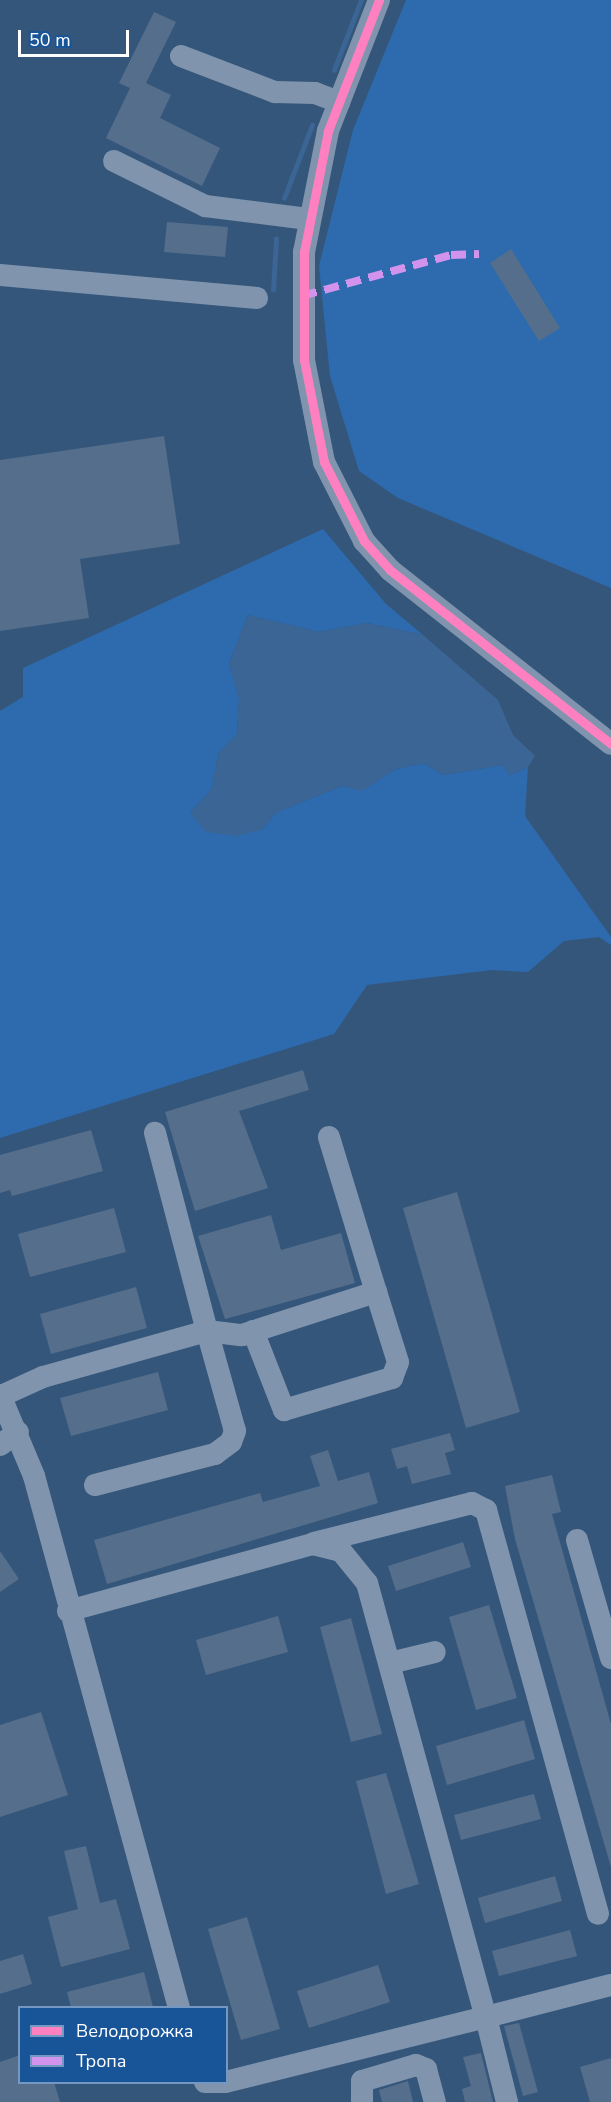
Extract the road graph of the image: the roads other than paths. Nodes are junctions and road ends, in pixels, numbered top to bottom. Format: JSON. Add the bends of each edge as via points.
{"nodes":[{"id":1,"x":379,"y":0,"type":"edge"},
{"id":2,"x":181,"y":56,"type":"dead end"},
{"id":3,"x":339,"y":102,"type":"junction"},
{"id":4,"x":114,"y":161,"type":"dead end"},
{"id":5,"x":308,"y":219,"type":"junction"},
{"id":6,"x":0,"y":275,"type":"edge"},
{"id":7,"x":256,"y":298,"type":"dead end"},
{"id":8,"x":611,"y":744,"type":"edge"},
{"id":9,"x":155,"y":1133,"type":"dead end"},
{"id":10,"x":329,"y":1137,"type":"dead end"},
{"id":11,"x":376,"y":1292,"type":"junction"},
{"id":12,"x":207,"y":1331,"type":"junction"},
{"id":13,"x":253,"y":1331,"type":"junction"},
{"id":14,"x":0,"y":1395,"type":"edge"},
{"id":15,"x":18,"y":1432,"type":"junction"},
{"id":16,"x":0,"y":1445,"type":"edge"},
{"id":17,"x":95,"y":1485,"type":"dead end"},
{"id":18,"x":577,"y":1540,"type":"dead end"},
{"id":19,"x":312,"y":1544,"type":"junction"},
{"id":20,"x":68,"y":1611,"type":"junction"},
{"id":21,"x":435,"y":1652,"type":"dead end"},
{"id":22,"x":611,"y":1658,"type":"edge"},
{"id":23,"x":390,"y":1663,"type":"junction"},
{"id":24,"x":598,"y":1914,"type":"dead end"},
{"id":25,"x":610,"y":1989,"type":"edge"},
{"id":26,"x":179,"y":2006,"type":"edge"},
{"id":27,"x":486,"y":2017,"type":"junction"},
{"id":28,"x":228,"y":2082,"type":"edge"},
{"id":29,"x":362,"y":2102,"type":"edge"},
{"id":30,"x":435,"y":2102,"type":"edge"},
{"id":31,"x":507,"y":2102,"type":"edge"}],
"edges":[{"from":1,"to":3,"type":"street"},
{"from":2,"to":3,"type":"street","via":[[275,92],[315,93]]},
{"from":3,"to":5,"type":"street"},
{"from":4,"to":5,"type":"street","via":[[205,206]]},
{"from":5,"to":8,"type":"street","via":[[304,360],[314,422],[339,500],[364,541],[415,593]]},
{"from":6,"to":7,"type":"street"},
{"from":9,"to":12,"type":"street"},
{"from":10,"to":11,"type":"street"},
{"from":11,"to":13,"type":"street"},
{"from":11,"to":13,"type":"street","via":[[398,1362],[392,1378],[284,1410]]},
{"from":12,"to":13,"type":"street","via":[[232,1337]]},
{"from":12,"to":14,"type":"street","via":[[43,1377]]},
{"from":12,"to":17,"type":"street","via":[[235,1431],[231,1442],[215,1454]]},
{"from":14,"to":15,"type":"street"},
{"from":15,"to":16,"type":"street"},
{"from":15,"to":20,"type":"street"},
{"from":18,"to":22,"type":"street"},
{"from":19,"to":20,"type":"street"},
{"from":19,"to":23,"type":"street","via":[[341,1551],[360,1570]]},
{"from":19,"to":24,"type":"street","via":[[472,1503],[486,1510]]},
{"from":20,"to":26,"type":"street"},
{"from":21,"to":23,"type":"street"},
{"from":23,"to":27,"type":"street"},
{"from":25,"to":27,"type":"street"},
{"from":27,"to":28,"type":"street"},
{"from":27,"to":31,"type":"street"},
{"from":29,"to":30,"type":"street","via":[[362,2080],[416,2064],[426,2069]]}]}
